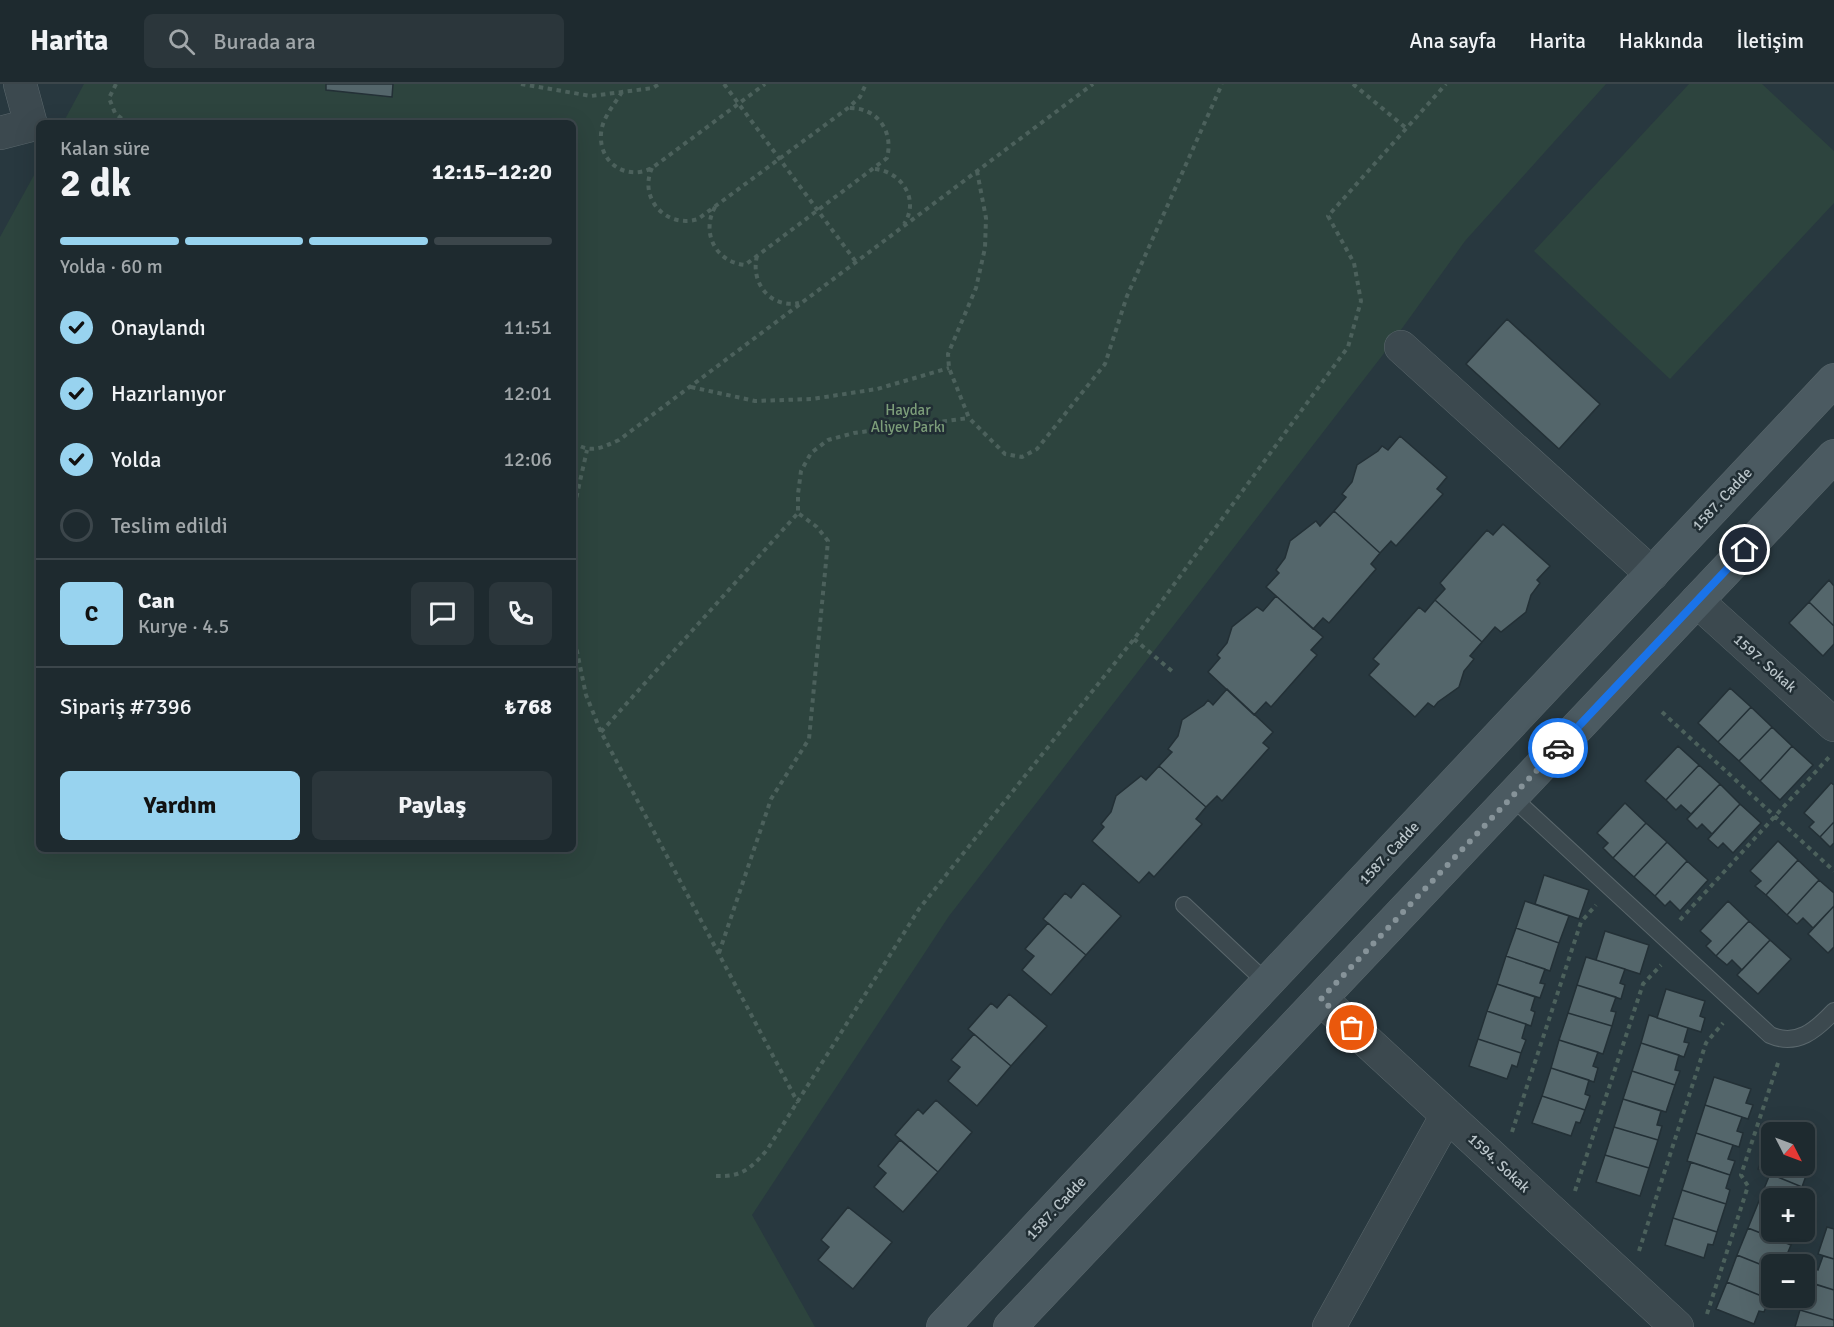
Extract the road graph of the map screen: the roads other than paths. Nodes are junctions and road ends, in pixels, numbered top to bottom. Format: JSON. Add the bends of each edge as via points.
{"nodes":[{"id":1,"x":20,"y":84,"type":"edge"},
{"id":2,"x":0,"y":134,"type":"edge"},
{"id":3,"x":1401,"y":347,"type":"dead end"},
{"id":4,"x":1834,"y":380,"type":"edge"},
{"id":5,"x":1834,"y":456,"type":"edge"},
{"id":6,"x":1652,"y":574,"type":"junction"},
{"id":7,"x":1697,"y":601,"type":"junction"},
{"id":8,"x":1834,"y":726,"type":"edge"},
{"id":9,"x":1512,"y":797,"type":"junction"},
{"id":10,"x":1184,"y":905,"type":"dead end"},
{"id":11,"x":1267,"y":983,"type":"junction"},
{"id":12,"x":1321,"y":999,"type":"junction"},
{"id":13,"x":1834,"y":1011,"type":"edge"},
{"id":14,"x":1447,"y":1116,"type":"junction"},
{"id":15,"x":1691,"y":1322,"type":"edge"},
{"id":16,"x":944,"y":1327,"type":"edge"},
{"id":17,"x":1010,"y":1327,"type":"edge"},
{"id":18,"x":1329,"y":1327,"type":"edge"}],
"edges":[{"from":1,"to":2,"type":"street","via":[[31,125]]},
{"from":3,"to":6,"type":"street"},
{"from":4,"to":6,"type":"main road","name":"1587. Cadde"},
{"from":5,"to":7,"type":"main road"},
{"from":6,"to":11,"type":"main road","name":"1587. Cadde"},
{"from":7,"to":8,"type":"street","name":"1597. Sokak"},
{"from":7,"to":9,"type":"main road"},
{"from":9,"to":12,"type":"main road"},
{"from":9,"to":13,"type":"lane","via":[[1763,1030],[1778,1038],[1802,1038]]},
{"from":10,"to":11,"type":"lane"},
{"from":11,"to":16,"type":"main road","name":"1587. Cadde"},
{"from":12,"to":14,"type":"street","name":"1594. Sokak"},
{"from":12,"to":17,"type":"main road"},
{"from":14,"to":15,"type":"street","name":"1594. Sokak","via":[[1628,1282]]},
{"from":14,"to":18,"type":"street"}]}
